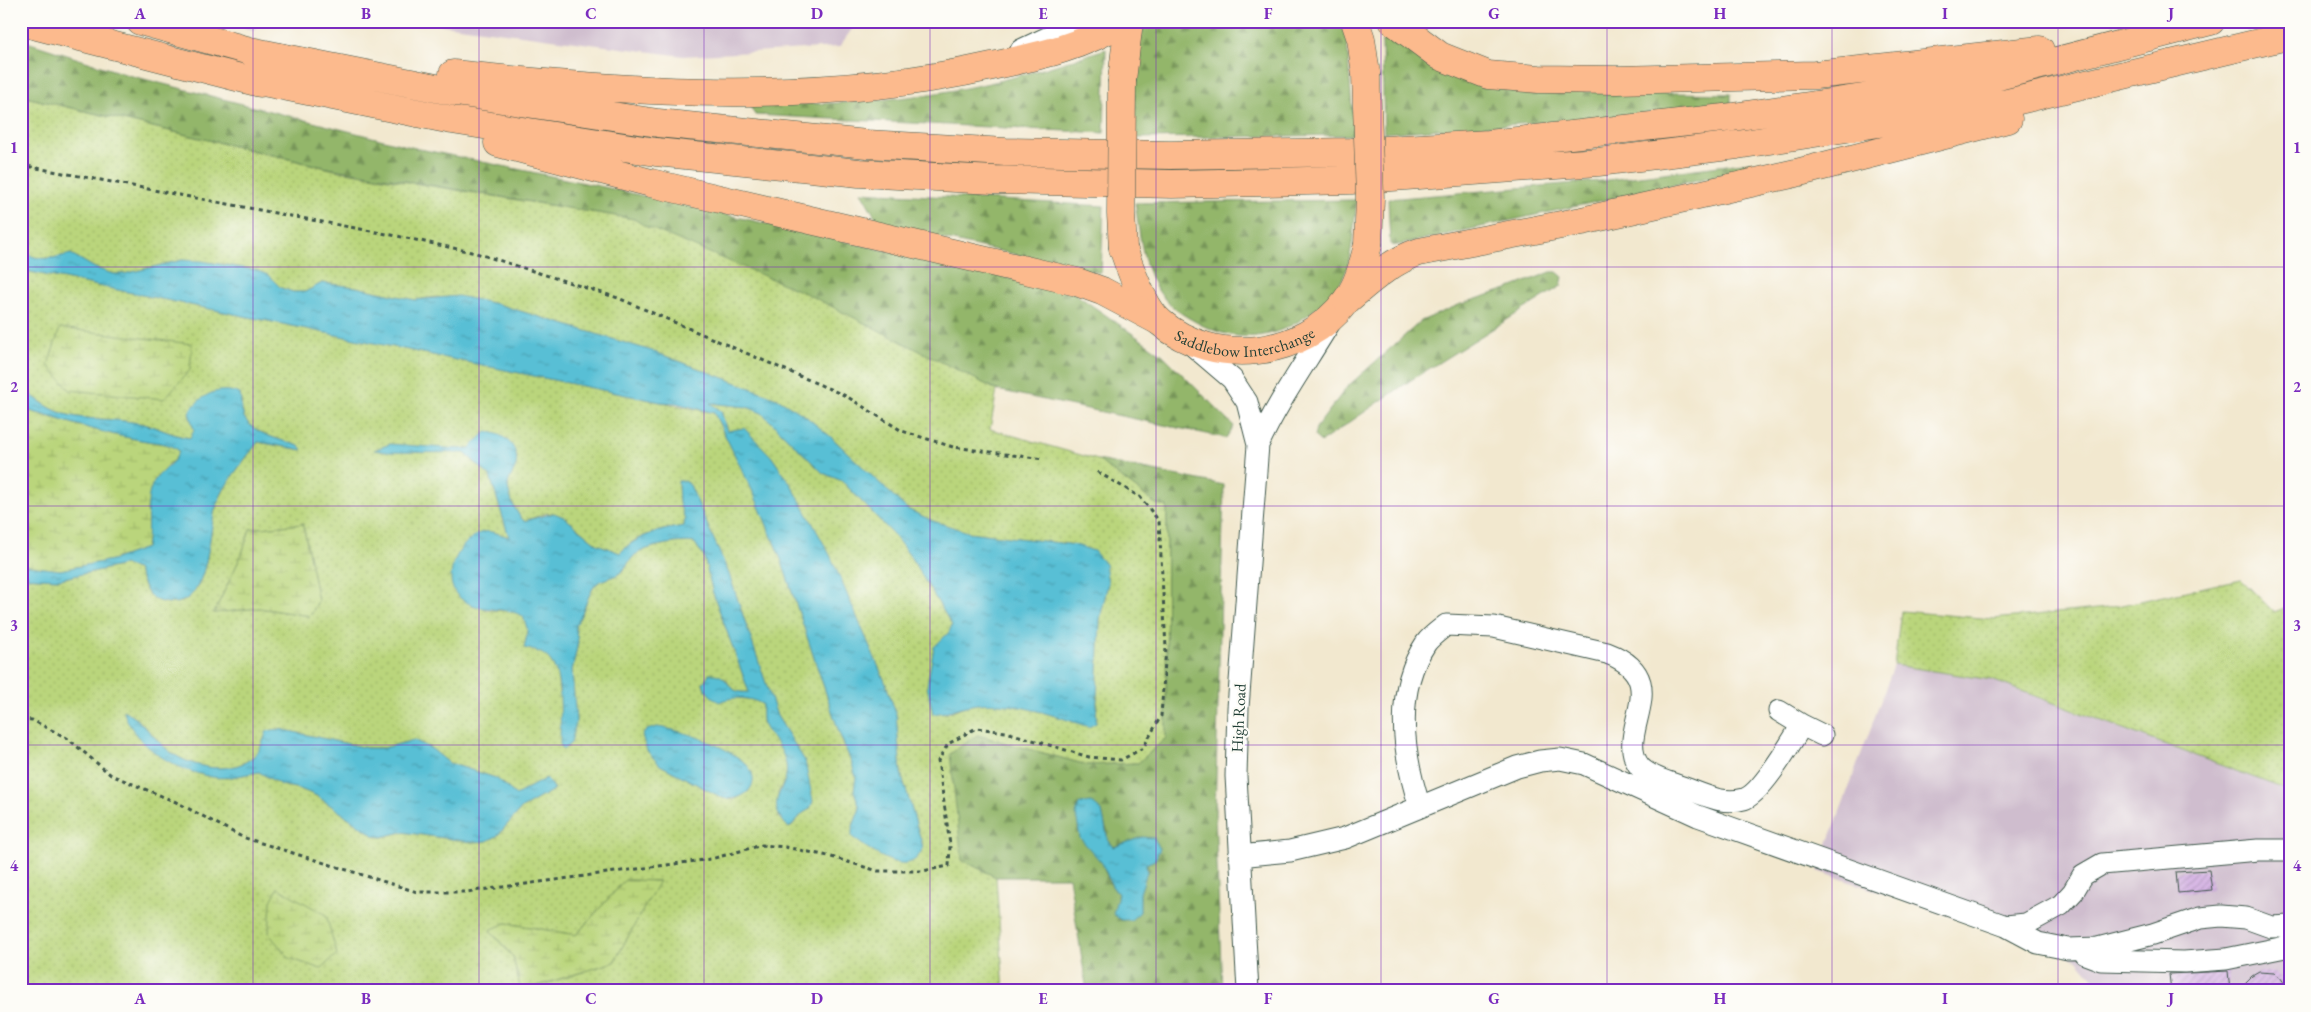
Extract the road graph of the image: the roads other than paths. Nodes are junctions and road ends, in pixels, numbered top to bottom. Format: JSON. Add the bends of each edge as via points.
{"nodes":[{"id":1,"x":140,"y":21,"type":"edge"},
{"id":2,"x":1083,"y":21,"type":"edge"},
{"id":3,"x":1124,"y":21,"type":"edge"},
{"id":4,"x":1129,"y":21,"type":"edge"},
{"id":5,"x":1355,"y":21,"type":"edge"},
{"id":6,"x":1393,"y":21,"type":"edge"},
{"id":7,"x":2204,"y":21,"type":"edge"},
{"id":8,"x":2211,"y":21,"type":"edge"},
{"id":9,"x":21,"y":22,"type":"edge"},
{"id":10,"x":2284,"y":36,"type":"edge"},
{"id":11,"x":250,"y":51,"type":"junction"},
{"id":12,"x":953,"y":75,"type":"junction"},
{"id":13,"x":242,"y":78,"type":"junction"},
{"id":14,"x":1342,"y":306,"type":"junction"},
{"id":15,"x":1158,"y":321,"type":"junction"},
{"id":16,"x":1180,"y":336,"type":"junction"},
{"id":17,"x":1257,"y":455,"type":"junction"},
{"id":18,"x":1778,"y":712,"type":"dead end"},
{"id":19,"x":1802,"y":725,"type":"junction"},
{"id":20,"x":1822,"y":735,"type":"dead end"},
{"id":21,"x":1420,"y":808,"type":"junction"},
{"id":22,"x":2290,"y":850,"type":"edge"},
{"id":23,"x":1239,"y":856,"type":"junction"},
{"id":24,"x":2006,"y":926,"type":"junction"},
{"id":25,"x":2290,"y":926,"type":"edge"},
{"id":26,"x":2290,"y":946,"type":"edge"},
{"id":27,"x":2098,"y":948,"type":"junction"},
{"id":28,"x":2068,"y":949,"type":"junction"},
{"id":29,"x":1248,"y":991,"type":"edge"}],
"edges":[{"from":1,"to":11,"type":"main road"},
{"from":2,"to":12,"type":"street","via":[[1041,42]]},
{"from":3,"to":12,"type":"main road","via":[[1075,46]]},
{"from":4,"to":15,"type":"main road","name":"Saddlebow Interchange","bridge":true,"via":[[1122,80],[1120,214],[1124,248],[1132,274]]},
{"from":5,"to":14,"type":"main road","name":"Saddlebow Interchange","bridge":true,"via":[[1366,74],[1370,200],[1368,245],[1361,273]]},
{"from":6,"to":7,"type":"main road","via":[[1440,56],[1488,75],[1617,80],[1815,74],[2021,53]]},
{"from":8,"to":11,"type":"main road","via":[[1979,81],[1733,117],[1490,144],[1351,152],[1189,155],[1006,152],[877,145],[658,123],[456,92]]},
{"from":9,"to":13,"type":"main road"},
{"from":10,"to":13,"type":"main road","via":[[2007,103],[1737,146],[1588,163],[1341,180],[1162,183],[994,180],[859,173],[656,152],[452,120]]},
{"from":10,"to":14,"type":"main road","via":[[2094,96],[1806,170],[1582,221],[1419,252],[1390,265]]},
{"from":11,"to":12,"type":"main road","via":[[517,81],[728,93],[808,91]]},
{"from":13,"to":15,"type":"main road","via":[[651,182],[1077,282],[1102,291]]},
{"from":14,"to":16,"type":"main road","name":"Saddlebow Interchange","via":[[1294,341],[1263,351],[1237,352],[1214,348]]},
{"from":14,"to":17,"type":"street","name":"High Road","via":[[1280,401]]},
{"from":15,"to":16,"type":"main road","name":"Saddlebow Interchange"},
{"from":16,"to":17,"type":"street","name":"High Road","via":[[1232,379],[1247,402]]},
{"from":17,"to":23,"type":"street","name":"High Road","via":[[1238,708]]},
{"from":18,"to":19,"type":"street"},
{"from":19,"to":20,"type":"street"},
{"from":19,"to":21,"type":"street","via":[[1758,788],[1745,799],[1709,797],[1640,767],[1633,742],[1642,699],[1639,680],[1623,659],[1494,627],[1446,624],[1426,642],[1406,694],[1404,730],[1407,756]]},
{"from":21,"to":23,"type":"street","via":[[1318,846]]},
{"from":21,"to":24,"type":"street","via":[[1517,767],[1540,760],[1560,759],[1584,764],[1698,816]]},
{"from":22,"to":24,"type":"street","via":[[2102,864],[2083,875],[2061,905],[2026,924]]},
{"from":23,"to":29,"type":"street","name":"High Road"},
{"from":24,"to":28,"type":"street","via":[[2038,943]]},
{"from":25,"to":27,"type":"street","via":[[2271,927],[2246,918],[2200,918]]},
{"from":26,"to":27,"type":"street","via":[[2124,952]]},
{"from":26,"to":28,"type":"street","via":[[2226,959],[2184,962],[2101,960]]},
{"from":27,"to":28,"type":"street"}]}
